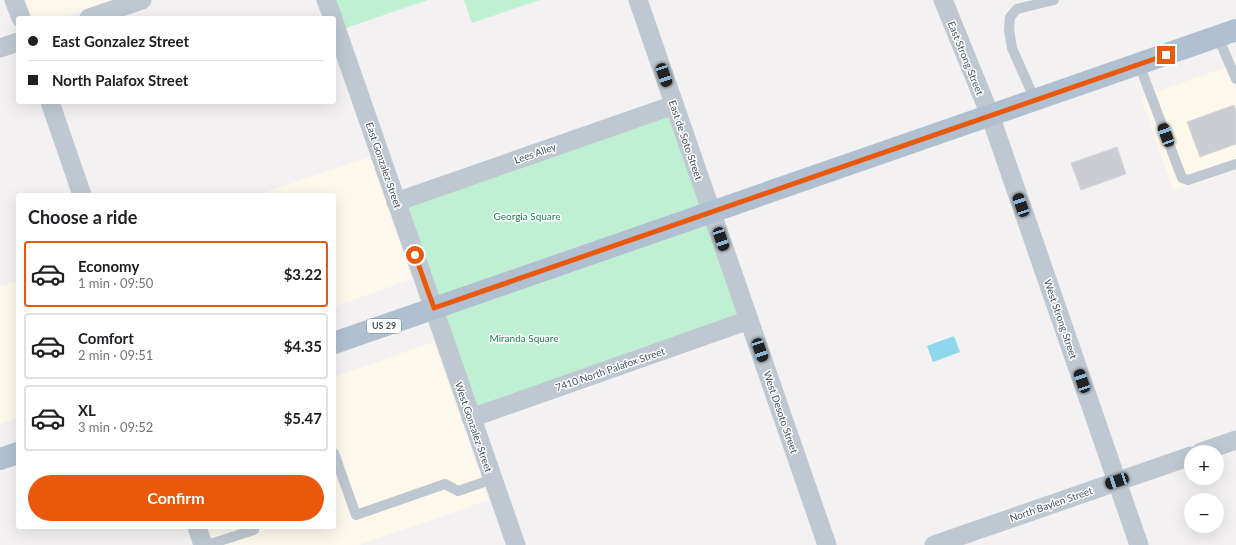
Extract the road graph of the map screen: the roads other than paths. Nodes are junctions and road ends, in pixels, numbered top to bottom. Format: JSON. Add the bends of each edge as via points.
{"nodes":[{"id":1,"x":14,"y":0,"type":"edge"},
{"id":2,"x":142,"y":0,"type":"edge"},
{"id":3,"x":326,"y":0,"type":"edge"},
{"id":4,"x":638,"y":0,"type":"edge"},
{"id":5,"x":943,"y":0,"type":"edge"},
{"id":6,"x":1054,"y":0,"type":"edge"},
{"id":7,"x":20,"y":16,"type":"edge"},
{"id":8,"x":95,"y":16,"type":"edge"},
{"id":9,"x":332,"y":16,"type":"edge"},
{"id":10,"x":336,"y":28,"type":"edge"},
{"id":11,"x":1227,"y":33,"type":"edge"},
{"id":12,"x":16,"y":43,"type":"edge"},
{"id":13,"x":0,"y":48,"type":"edge"},
{"id":14,"x":1140,"y":64,"type":"junction"},
{"id":15,"x":1236,"y":79,"type":"edge"},
{"id":16,"x":1035,"y":100,"type":"junction"},
{"id":17,"x":51,"y":104,"type":"edge"},
{"id":18,"x":674,"y":105,"type":"junction"},
{"id":19,"x":990,"y":115,"type":"junction"},
{"id":20,"x":1236,"y":164,"type":"edge"},
{"id":21,"x":81,"y":193,"type":"edge"},
{"id":22,"x":396,"y":202,"type":"junction"},
{"id":23,"x":711,"y":212,"type":"junction"},
{"id":24,"x":434,"y":308,"type":"junction"},
{"id":25,"x":749,"y":320,"type":"junction"},
{"id":26,"x":336,"y":342,"type":"edge"},
{"id":27,"x":471,"y":418,"type":"junction"},
{"id":28,"x":1236,"y":440,"type":"edge"},
{"id":29,"x":1221,"y":445,"type":"edge"},
{"id":30,"x":16,"y":454,"type":"edge"},
{"id":31,"x":1184,"y":458,"type":"edge"},
{"id":32,"x":0,"y":459,"type":"edge"},
{"id":33,"x":336,"y":460,"type":"edge"},
{"id":34,"x":493,"y":479,"type":"junction"},
{"id":35,"x":1117,"y":481,"type":"junction"},
{"id":36,"x":198,"y":529,"type":"edge"},
{"id":37,"x":254,"y":530,"type":"dead end"},
{"id":38,"x":203,"y":545,"type":"edge"},
{"id":39,"x":207,"y":545,"type":"edge"},
{"id":40,"x":516,"y":545,"type":"edge"},
{"id":41,"x":827,"y":545,"type":"edge"},
{"id":42,"x":934,"y":545,"type":"edge"},
{"id":43,"x":1140,"y":545,"type":"edge"}],
"edges":[{"from":1,"to":7,"type":"street"},
{"from":2,"to":8,"type":"street"},
{"from":3,"to":9,"type":"street"},
{"from":4,"to":18,"type":"street","name":"East de Soto Street"},
{"from":5,"to":19,"type":"street","name":"East Strong Street"},
{"from":6,"to":16,"type":"lane","via":[[1017,9],[1010,18],[1012,48]]},
{"from":10,"to":22,"type":"street","name":"East Gonzalez Street"},
{"from":11,"to":14,"type":"main road","number":"US 29"},
{"from":11,"to":15,"type":"lane"},
{"from":12,"to":13,"type":"street"},
{"from":14,"to":16,"type":"main road","number":"US 29"},
{"from":14,"to":20,"type":"lane","via":[[1182,178],[1188,180]]},
{"from":16,"to":19,"type":"main road","number":"US 29"},
{"from":17,"to":21,"type":"street"},
{"from":18,"to":22,"type":"street","name":"Lees Alley"},
{"from":18,"to":23,"type":"street","name":"East de Soto Street"},
{"from":19,"to":23,"type":"main road","number":"US 29"},
{"from":19,"to":35,"type":"street","name":"West Strong Street"},
{"from":22,"to":24,"type":"street","name":"East Gonzalez Street"},
{"from":23,"to":24,"type":"main road","number":"US 29"},
{"from":23,"to":25,"type":"street","name":"West Desoto Street"},
{"from":24,"to":26,"type":"main road","number":"US 29"},
{"from":24,"to":27,"type":"street","name":"West Gonzalez Street"},
{"from":25,"to":27,"type":"street","name":"7410 North Palafox Street"},
{"from":25,"to":41,"type":"street","name":"West Desoto Street"},
{"from":27,"to":34,"type":"street","name":"West Gonzalez Street"},
{"from":28,"to":29,"type":"street"},
{"from":30,"to":32,"type":"main road"},
{"from":31,"to":35,"type":"street","name":"North Baylen Street"},
{"from":33,"to":34,"type":"lane","via":[[356,515],[445,484],[458,491]]},
{"from":34,"to":40,"type":"street","name":"West Gonzalez Street"},
{"from":35,"to":42,"type":"street","name":"North Baylen Street"},
{"from":35,"to":43,"type":"street","name":"West Strong Street"},
{"from":36,"to":38,"type":"street"},
{"from":37,"to":39,"type":"lane"}]}
